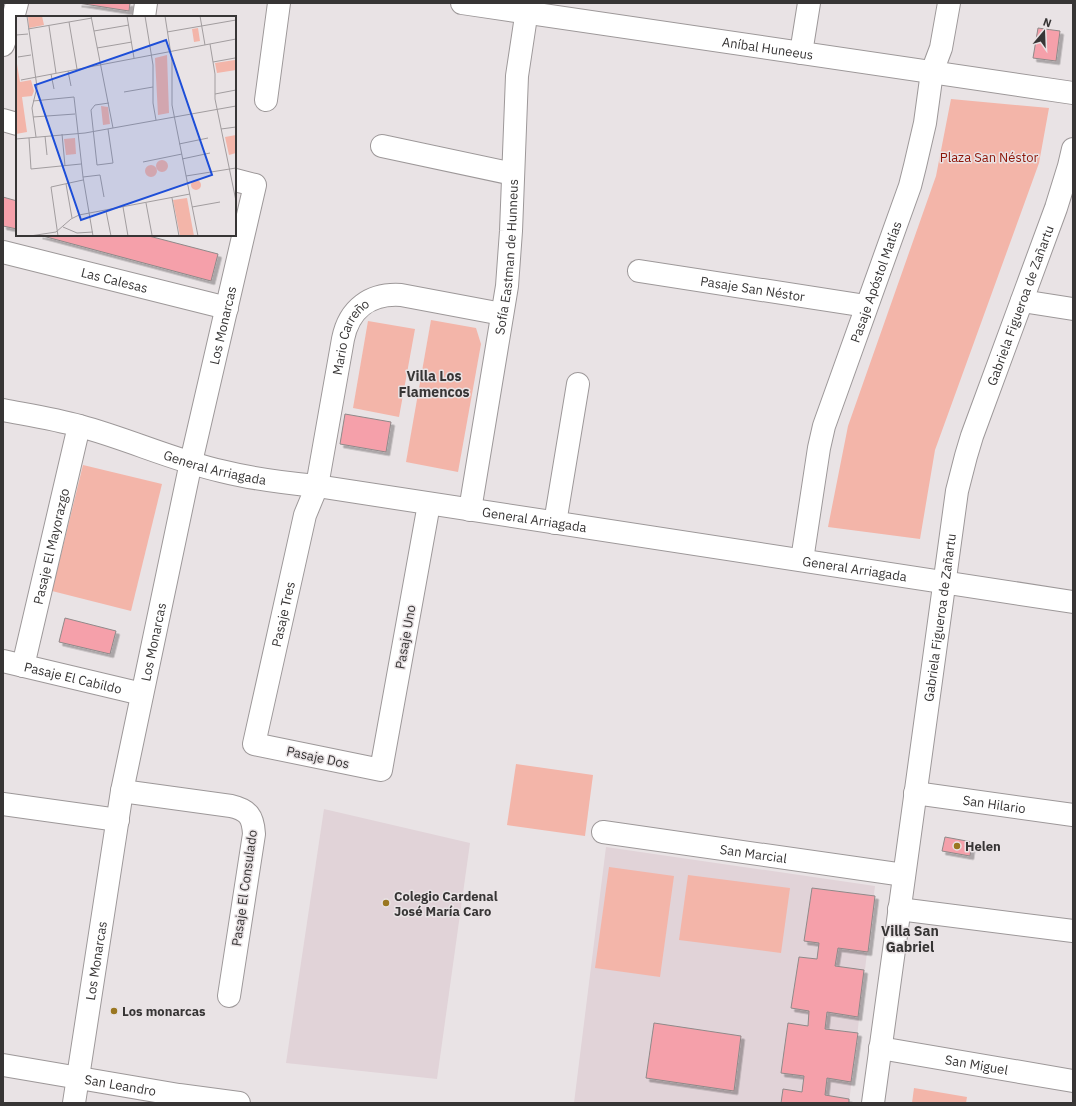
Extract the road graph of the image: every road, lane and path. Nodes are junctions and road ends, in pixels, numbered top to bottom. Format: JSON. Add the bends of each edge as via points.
{"nodes":[{"id":1,"x":17,"y":3,"type":"edge"},
{"id":2,"x":146,"y":3,"type":"edge"},
{"id":3,"x":279,"y":3,"type":"edge"},
{"id":4,"x":462,"y":3,"type":"edge"},
{"id":5,"x":809,"y":3,"type":"edge"},
{"id":6,"x":949,"y":3,"type":"edge"},
{"id":7,"x":527,"y":8,"type":"edge"},
{"id":8,"x":144,"y":16,"type":"edge"},
{"id":9,"x":3,"y":45,"type":"edge"},
{"id":10,"x":801,"y":53,"type":"junction"},
{"id":11,"x":932,"y":72,"type":"junction"},
{"id":12,"x":1073,"y":93,"type":"edge"},
{"id":13,"x":266,"y":100,"type":"dead end"},
{"id":14,"x":3,"y":120,"type":"edge"},
{"id":15,"x":16,"y":124,"type":"edge"},
{"id":16,"x":382,"y":146,"type":"dead end"},
{"id":17,"x":1073,"y":149,"type":"edge"},
{"id":18,"x":513,"y":174,"type":"junction"},
{"id":19,"x":245,"y":182,"type":"edge"},
{"id":20,"x":3,"y":252,"type":"edge"},
{"id":21,"x":639,"y":271,"type":"dead end"},
{"id":22,"x":1022,"y":301,"type":"junction"},
{"id":23,"x":866,"y":306,"type":"junction"},
{"id":24,"x":227,"y":308,"type":"junction"},
{"id":25,"x":1073,"y":309,"type":"edge"},
{"id":26,"x":502,"y":314,"type":"junction"},
{"id":27,"x":578,"y":384,"type":"dead end"},
{"id":28,"x":3,"y":410,"type":"edge"},
{"id":29,"x":80,"y":426,"type":"junction"},
{"id":30,"x":191,"y":462,"type":"junction"},
{"id":31,"x":317,"y":486,"type":"junction"},
{"id":32,"x":429,"y":504,"type":"junction"},
{"id":33,"x":470,"y":510,"type":"junction"},
{"id":34,"x":555,"y":523,"type":"junction"},
{"id":35,"x":802,"y":560,"type":"junction"},
{"id":36,"x":944,"y":582,"type":"junction"},
{"id":37,"x":1073,"y":602,"type":"edge"},
{"id":38,"x":13,"y":664,"type":"edge"},
{"id":39,"x":142,"y":694,"type":"junction"},
{"id":40,"x":254,"y":744,"type":"joint"},
{"id":41,"x":381,"y":770,"type":"joint"},
{"id":42,"x":122,"y":791,"type":"junction"},
{"id":43,"x":915,"y":793,"type":"junction"},
{"id":44,"x":3,"y":804,"type":"edge"},
{"id":45,"x":1073,"y":816,"type":"edge"},
{"id":46,"x":118,"y":820,"type":"junction"},
{"id":47,"x":603,"y":832,"type":"dead end"},
{"id":48,"x":904,"y":875,"type":"junction"},
{"id":49,"x":899,"y":909,"type":"junction"},
{"id":50,"x":1073,"y":931,"type":"edge"},
{"id":51,"x":229,"y":996,"type":"dead end"},
{"id":52,"x":880,"y":1048,"type":"junction"},
{"id":53,"x":3,"y":1065,"type":"edge"},
{"id":54,"x":78,"y":1078,"type":"junction"},
{"id":55,"x":1073,"y":1081,"type":"edge"},
{"id":56,"x":210,"y":1101,"type":"edge"},
{"id":57,"x":74,"y":1103,"type":"edge"},
{"id":58,"x":239,"y":1103,"type":"edge"},
{"id":59,"x":873,"y":1103,"type":"edge"}],
"edges":[{"from":1,"to":9,"type":"street"},
{"from":2,"to":8,"type":"street"},
{"from":3,"to":13,"type":"street"},
{"from":4,"to":7,"type":"street","name":"Aníbal Huneeus"},
{"from":5,"to":10,"type":"street"},
{"from":6,"to":11,"type":"street","name":"Pasaje Apóstol Matías","via":[[941,48]]},
{"from":7,"to":10,"type":"street","name":"Aníbal Huneeus"},
{"from":7,"to":18,"type":"street","name":"Sofía Eastman de Hunneus","via":[[517,76]]},
{"from":10,"to":11,"type":"street","name":"Aníbal Huneeus"},
{"from":11,"to":12,"type":"street","name":"Aníbal Huneeus"},
{"from":11,"to":23,"type":"street","name":"Pasaje Apóstol Matías","via":[[916,166]]},
{"from":14,"to":15,"type":"street"},
{"from":16,"to":18,"type":"street"},
{"from":17,"to":22,"type":"street","name":"Gabriela Figueroa de Zañartu","via":[[1056,208]]},
{"from":18,"to":26,"type":"street","name":"Sofía Eastman de Hunneus","via":[[509,264]]},
{"from":19,"to":24,"type":"street","name":"Los Monarcas"},
{"from":20,"to":24,"type":"street","name":"Las Calesas"},
{"from":21,"to":23,"type":"street","name":"Pasaje San Néstor"},
{"from":22,"to":25,"type":"street"},
{"from":22,"to":36,"type":"street","name":"Gabriela Figueroa de Zañartu","via":[[966,456],[957,491]]},
{"from":23,"to":35,"type":"street","name":"Pasaje Apóstol Matías","via":[[824,426]]},
{"from":24,"to":30,"type":"street","name":"Los Monarcas"},
{"from":26,"to":31,"type":"street","name":"Mario Carreño","via":[[391,294],[371,300],[358,308],[345,330]]},
{"from":26,"to":33,"type":"street","name":"Sofía Eastman de Hunneus"},
{"from":27,"to":34,"type":"street"},
{"from":28,"to":29,"type":"street","name":"General Arriagada"},
{"from":29,"to":30,"type":"street","name":"General Arriagada"},
{"from":29,"to":38,"type":"street","name":"Pasaje El Mayorazgo"},
{"from":30,"to":31,"type":"street","name":"General Arriagada","via":[[251,478]]},
{"from":30,"to":39,"type":"street","name":"Los Monarcas"},
{"from":31,"to":32,"type":"street","name":"General Arriagada"},
{"from":31,"to":40,"type":"street","name":"Pasaje Tres","via":[[305,515]]},
{"from":32,"to":33,"type":"street","name":"General Arriagada"},
{"from":32,"to":41,"type":"street","name":"Pasaje Uno"},
{"from":33,"to":34,"type":"street","name":"General Arriagada"},
{"from":34,"to":35,"type":"street","name":"General Arriagada"},
{"from":35,"to":36,"type":"street","name":"General Arriagada"},
{"from":36,"to":37,"type":"street","name":"General Arriagada"},
{"from":36,"to":43,"type":"street","name":"Gabriela Figueroa de Zañartu"},
{"from":38,"to":39,"type":"street","name":"Pasaje El Cabildo"},
{"from":39,"to":42,"type":"street","name":"Los Monarcas"},
{"from":40,"to":41,"type":"street","name":"Pasaje Dos"},
{"from":42,"to":46,"type":"street","name":"Los Monarcas"},
{"from":42,"to":51,"type":"street","name":"Pasaje El Consulado","via":[[241,808],[253,822],[254,834]]},
{"from":43,"to":45,"type":"street","name":"San Hilario"},
{"from":43,"to":48,"type":"street","name":"Gabriela Figueroa de Zañartu"},
{"from":44,"to":46,"type":"street"},
{"from":46,"to":54,"type":"street","name":"Los Monarcas"},
{"from":47,"to":48,"type":"street","name":"San Marcial"},
{"from":48,"to":49,"type":"street","name":"Gabriela Figueroa de Zañartu"},
{"from":49,"to":50,"type":"street"},
{"from":49,"to":52,"type":"street","name":"Gabriela Figueroa de Zañartu"},
{"from":52,"to":55,"type":"street","name":"San Miguel"},
{"from":52,"to":59,"type":"street","name":"Gabriela Figueroa de Zañartu"},
{"from":53,"to":54,"type":"street","name":"San Leandro"},
{"from":54,"to":56,"type":"street","name":"San Leandro"},
{"from":54,"to":57,"type":"street","name":"Los Monarcas"},
{"from":56,"to":58,"type":"street","name":"San Leandro"}]}
